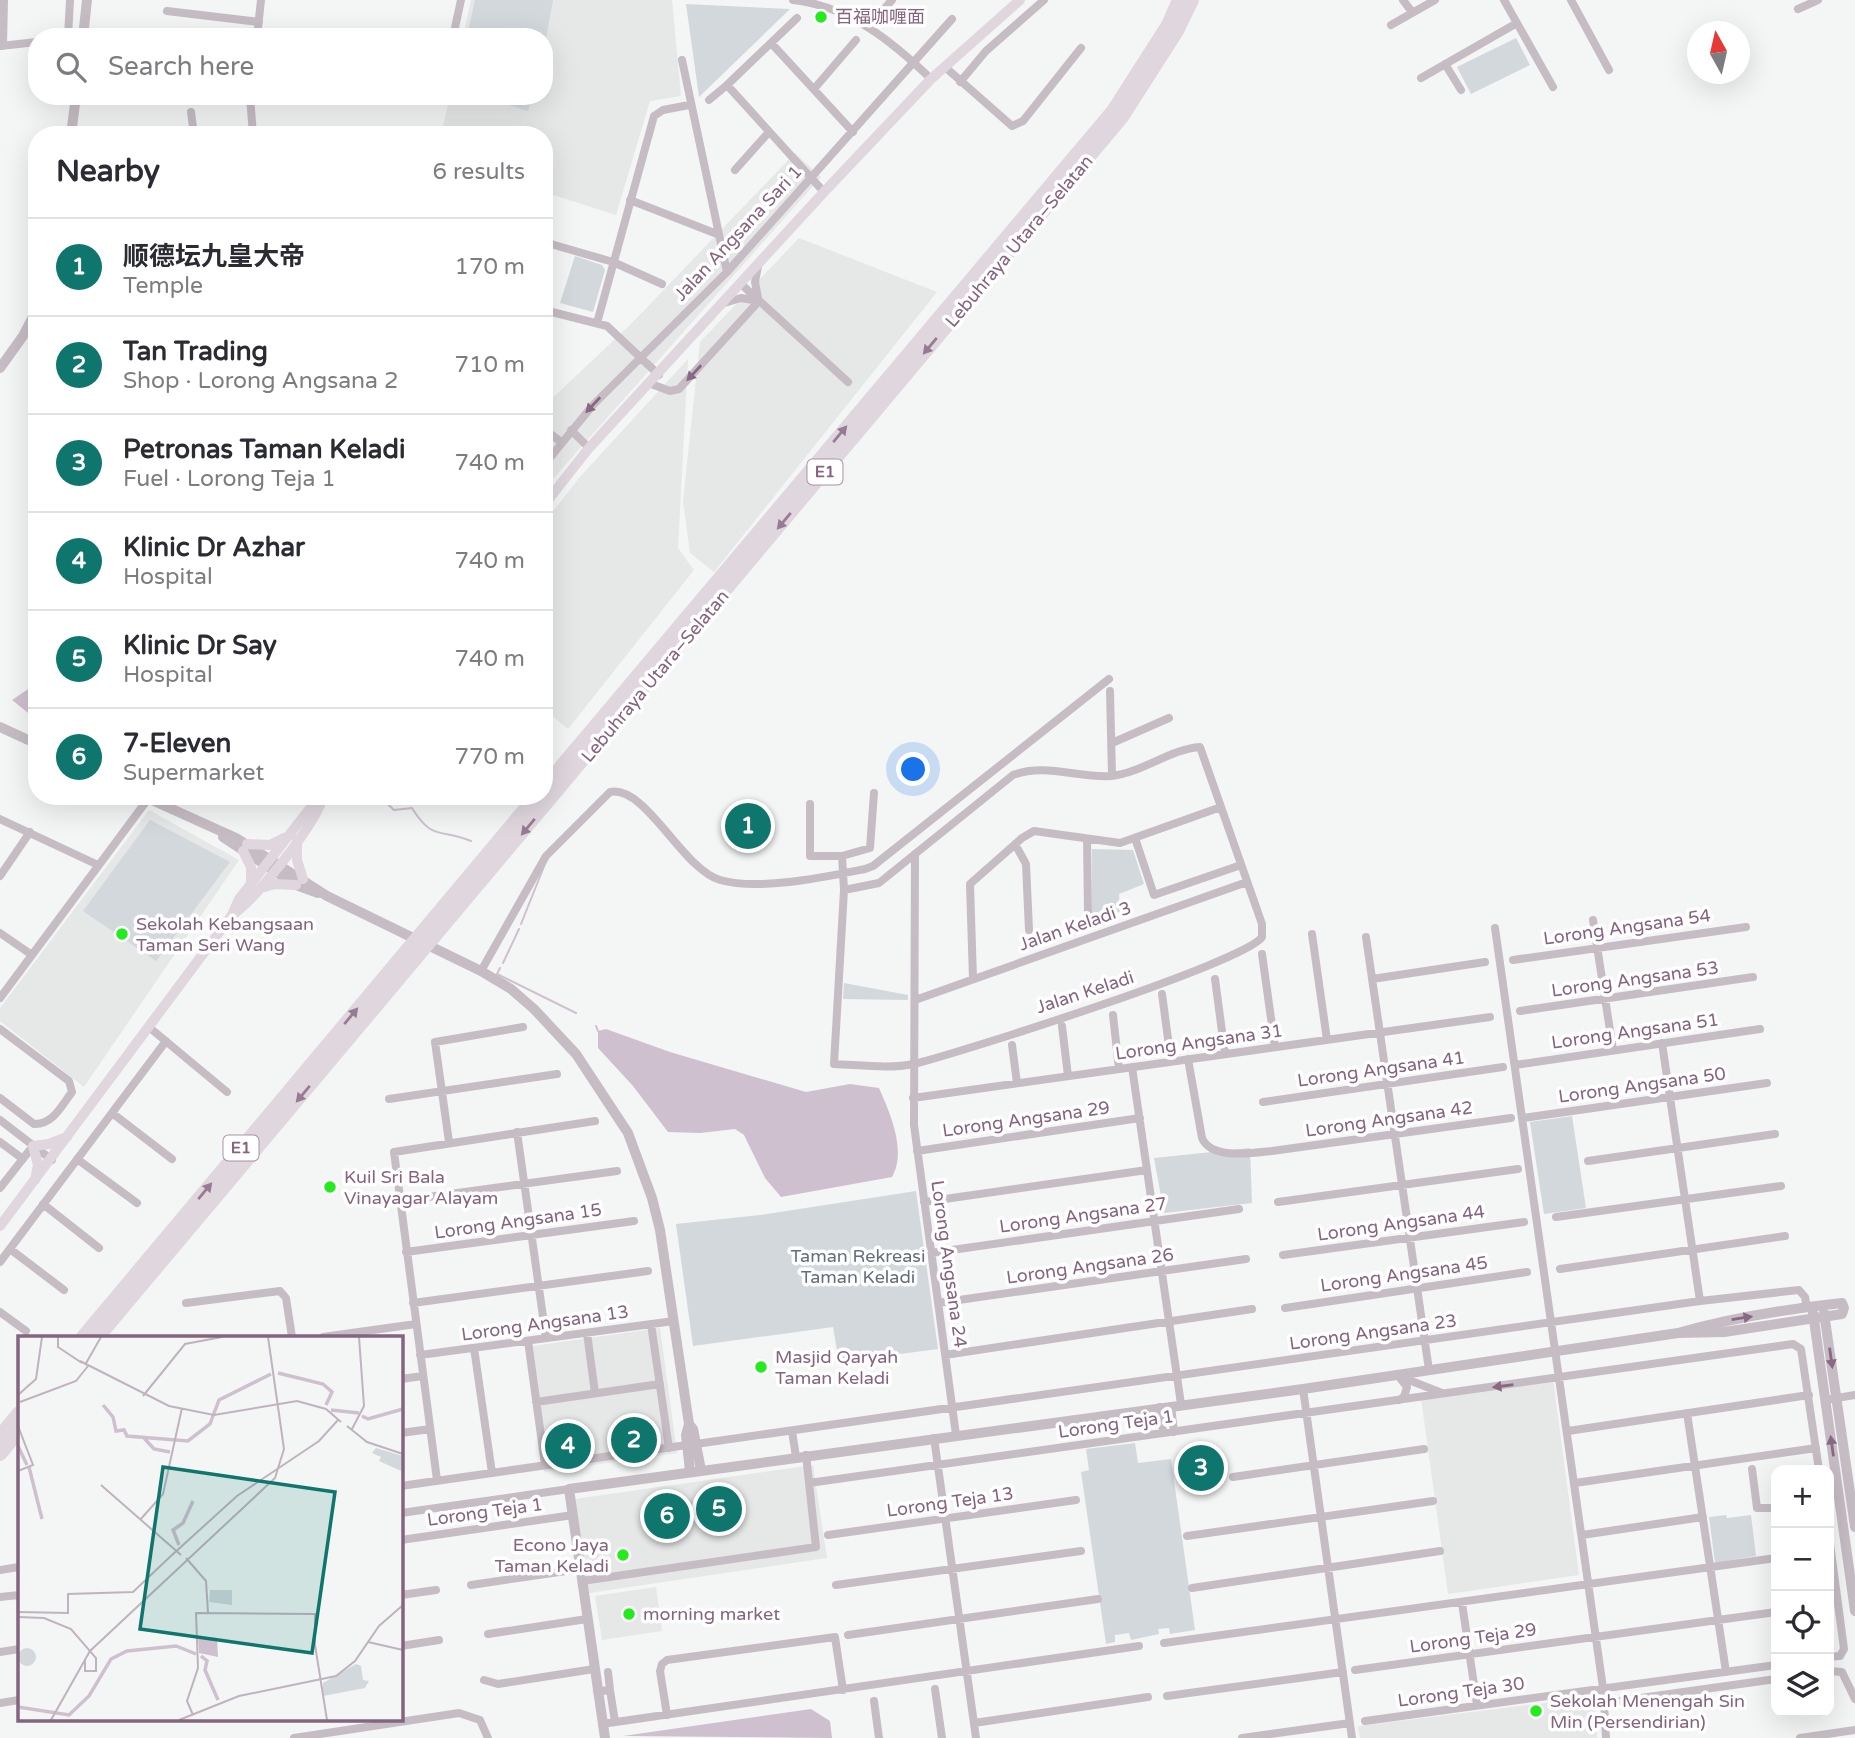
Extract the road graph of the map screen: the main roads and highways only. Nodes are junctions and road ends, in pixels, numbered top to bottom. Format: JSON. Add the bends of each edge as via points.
{"nodes":[{"id":1,"x":1020,"y":0,"type":"edge"},
{"id":2,"x":1179,"y":0,"type":"edge"},
{"id":3,"x":1192,"y":0,"type":"edge"},
{"id":4,"x":553,"y":494,"type":"edge"},
{"id":5,"x":553,"y":776,"type":"edge"},
{"id":6,"x":553,"y":787,"type":"edge"},
{"id":7,"x":320,"y":805,"type":"edge"},
{"id":8,"x":529,"y":805,"type":"edge"},
{"id":9,"x":538,"y":805,"type":"edge"},
{"id":10,"x":294,"y":837,"type":"junction"},
{"id":11,"x":255,"y":886,"type":"junction"},
{"id":12,"x":434,"y":927,"type":"junction"},
{"id":13,"x":405,"y":962,"type":"junction"},
{"id":14,"x":70,"y":1135,"type":"junction"},
{"id":15,"x":34,"y":1182,"type":"junction"},
{"id":16,"x":0,"y":1226,"type":"edge"},
{"id":17,"x":84,"y":1336,"type":"edge"},
{"id":18,"x":99,"y":1336,"type":"edge"},
{"id":19,"x":18,"y":1414,"type":"edge"},
{"id":20,"x":18,"y":1432,"type":"edge"},
{"id":21,"x":0,"y":1436,"type":"edge"},
{"id":22,"x":0,"y":1454,"type":"edge"}],
"edges":[{"from":1,"to":4,"type":"main road","via":[[931,79],[824,192],[589,448]]},
{"from":5,"to":2,"type":"highway","name":"Lebuhraya Utara–Selatan","number":"E1","one_way":true,"via":[[1113,111]]},
{"from":3,"to":6,"type":"highway","name":"Lebuhraya Utara–Selatan","number":"E1","one_way":true,"via":[[1122,117]]},
{"from":7,"to":10,"type":"main road"},
{"from":8,"to":12,"type":"highway","name":"Lebuhraya Utara–Selatan","number":"E1"},
{"from":9,"to":12,"type":"highway","name":"Lebuhraya Utara–Selatan","number":"E1","one_way":true},
{"from":10,"to":11,"type":"main road"},
{"from":10,"to":11,"type":"main road","via":[[245,848]]},
{"from":10,"to":11,"type":"main road","via":[[300,882]]},
{"from":11,"to":14,"type":"main road"},
{"from":12,"to":13,"type":"highway","name":"Lebuhraya Utara–Selatan","number":"E1"},
{"from":17,"to":13,"type":"highway","name":"Lebuhraya Utara–Selatan","number":"E1","one_way":true},
{"from":13,"to":18,"type":"highway","name":"Lebuhraya Utara–Selatan","number":"E1","one_way":true},
{"from":14,"to":15,"type":"main road"},
{"from":14,"to":15,"type":"main road","via":[[33,1146],[38,1165]]},
{"from":15,"to":16,"type":"main road"},
{"from":19,"to":21,"type":"highway"},
{"from":20,"to":22,"type":"highway"}]}
